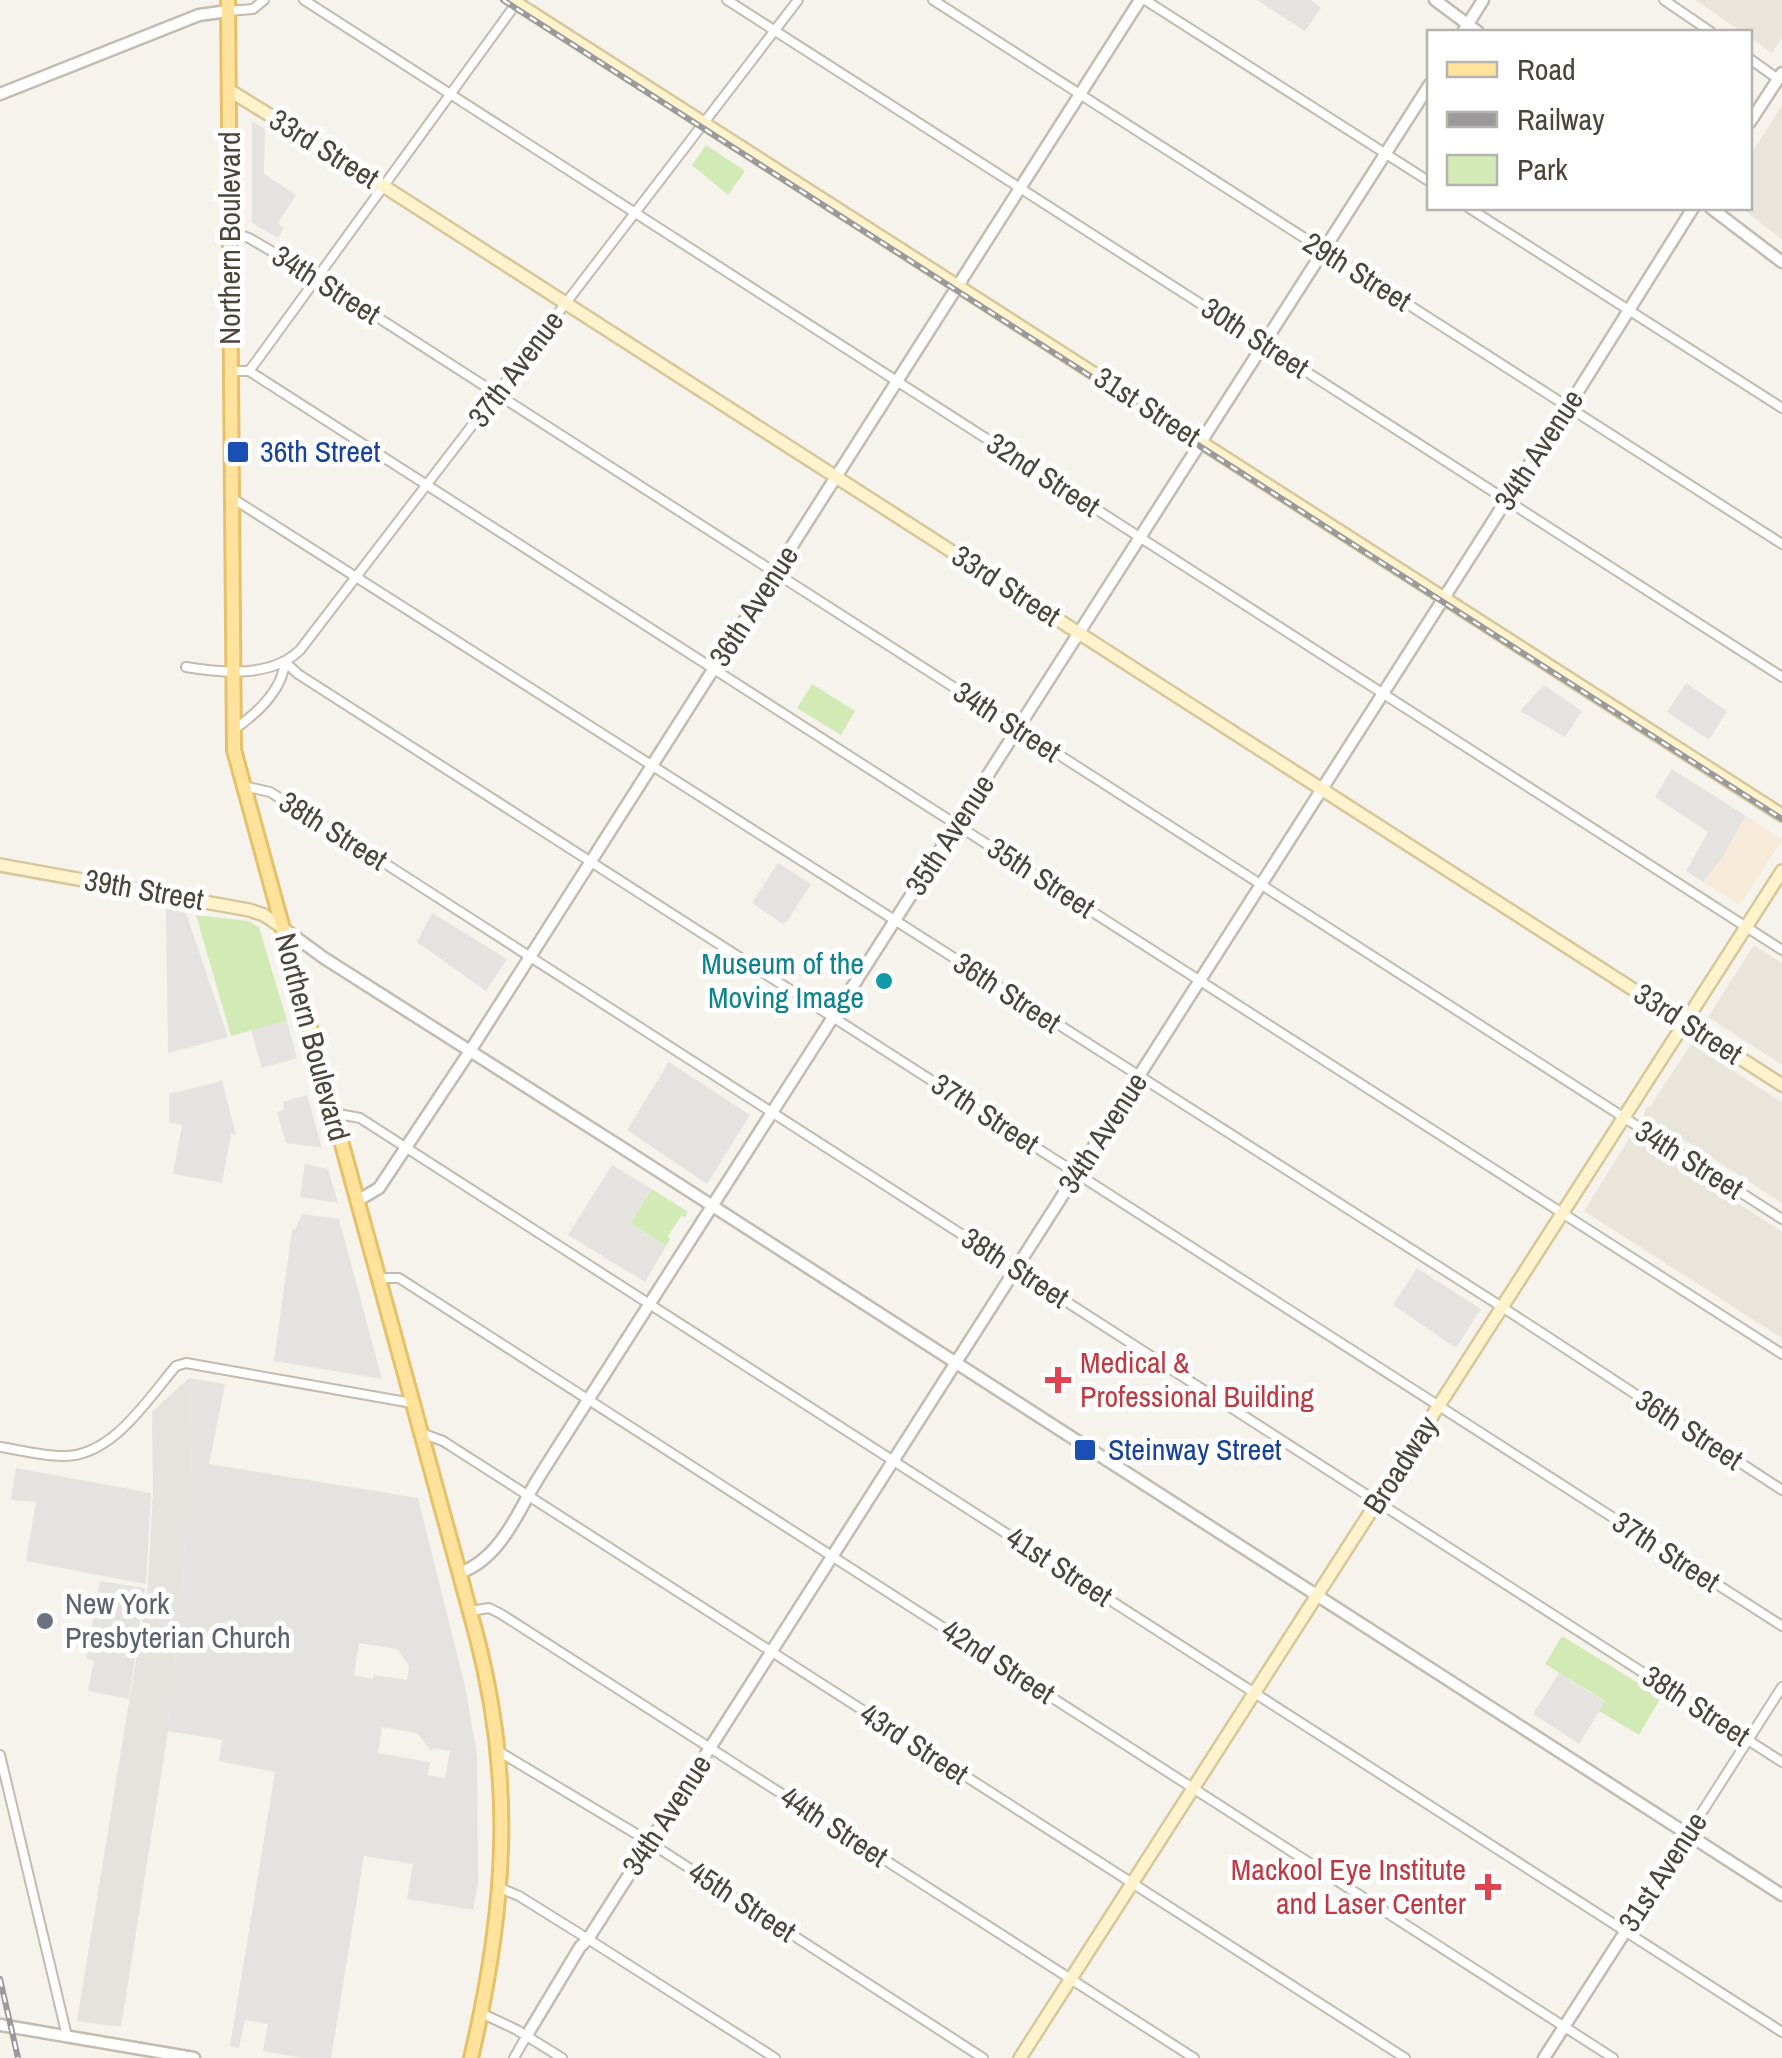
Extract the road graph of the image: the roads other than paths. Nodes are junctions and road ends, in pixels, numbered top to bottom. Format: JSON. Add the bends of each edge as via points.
{"nodes":[{"id":1,"x":264,"y":0,"type":"edge"},
{"id":2,"x":304,"y":0,"type":"edge"},
{"id":3,"x":728,"y":0,"type":"edge"},
{"id":4,"x":798,"y":0,"type":"edge"},
{"id":5,"x":933,"y":0,"type":"edge"},
{"id":6,"x":1143,"y":0,"type":"edge"},
{"id":7,"x":1435,"y":0,"type":"edge"},
{"id":8,"x":1483,"y":0,"type":"edge"},
{"id":9,"x":1664,"y":0,"type":"edge"},
{"id":10,"x":516,"y":1,"type":"edge"},
{"id":11,"x":228,"y":5,"type":"edge"},
{"id":12,"x":775,"y":30,"type":"junction"},
{"id":13,"x":1469,"y":30,"type":"edge"},
{"id":14,"x":1708,"y":30,"type":"edge"},
{"id":15,"x":1752,"y":60,"type":"edge"},
{"id":16,"x":1780,"y":76,"type":"edge"},
{"id":17,"x":1427,"y":89,"type":"edge"},
{"id":18,"x":229,"y":90,"type":"junction"},
{"id":19,"x":0,"y":94,"type":"edge"},
{"id":20,"x":450,"y":94,"type":"junction"},
{"id":21,"x":1080,"y":94,"type":"junction"},
{"id":22,"x":1752,"y":119,"type":"edge"},
{"id":23,"x":704,"y":123,"type":"junction"},
{"id":24,"x":1385,"y":154,"type":"junction"},
{"id":25,"x":1427,"y":180,"type":"edge"},
{"id":26,"x":384,"y":186,"type":"junction"},
{"id":27,"x":1020,"y":188,"type":"junction"},
{"id":28,"x":1472,"y":210,"type":"edge"},
{"id":29,"x":1692,"y":210,"type":"edge"},
{"id":30,"x":1714,"y":210,"type":"edge"},
{"id":31,"x":635,"y":213,"type":"junction"},
{"id":32,"x":230,"y":232,"type":"junction"},
{"id":33,"x":1323,"y":251,"type":"junction"},
{"id":34,"x":1782,"y":262,"type":"edge"},
{"id":35,"x":316,"y":278,"type":"junction"},
{"id":36,"x":958,"y":286,"type":"junction"},
{"id":37,"x":566,"y":303,"type":"junction"},
{"id":38,"x":1628,"y":309,"type":"junction"},
{"id":39,"x":1264,"y":344,"type":"junction"},
{"id":40,"x":230,"y":371,"type":"junction"},
{"id":41,"x":249,"y":371,"type":"junction"},
{"id":42,"x":897,"y":381,"type":"junction"},
{"id":43,"x":496,"y":394,"type":"junction"},
{"id":44,"x":1569,"y":406,"type":"junction"},
{"id":45,"x":1782,"y":408,"type":"edge"},
{"id":46,"x":1201,"y":442,"type":"junction"},
{"id":47,"x":836,"y":477,"type":"junction"},
{"id":48,"x":426,"y":486,"type":"junction"},
{"id":49,"x":231,"y":498,"type":"junction"},
{"id":50,"x":1506,"y":500,"type":"junction"},
{"id":51,"x":1140,"y":538,"type":"junction"},
{"id":52,"x":1782,"y":544,"type":"edge"},
{"id":53,"x":775,"y":573,"type":"junction"},
{"id":54,"x":357,"y":576,"type":"junction"},
{"id":55,"x":1444,"y":598,"type":"junction"},
{"id":56,"x":1079,"y":633,"type":"junction"},
{"id":57,"x":285,"y":662,"type":"junction"},
{"id":58,"x":186,"y":667,"type":"dead end"},
{"id":59,"x":714,"y":668,"type":"junction"},
{"id":60,"x":232,"y":671,"type":"junction"},
{"id":61,"x":1782,"y":677,"type":"edge"},
{"id":62,"x":1383,"y":694,"type":"junction"},
{"id":63,"x":1018,"y":729,"type":"junction"},
{"id":64,"x":232,"y":731,"type":"junction"},
{"id":65,"x":652,"y":765,"type":"junction"},
{"id":66,"x":243,"y":786,"type":"junction"},
{"id":67,"x":1322,"y":789,"type":"junction"},
{"id":68,"x":1782,"y":815,"type":"edge"},
{"id":69,"x":957,"y":824,"type":"junction"},
{"id":70,"x":591,"y":860,"type":"junction"},
{"id":71,"x":0,"y":865,"type":"edge"},
{"id":72,"x":1782,"y":871,"type":"edge"},
{"id":73,"x":1260,"y":885,"type":"junction"},
{"id":74,"x":895,"y":921,"type":"junction"},
{"id":75,"x":1746,"y":927,"type":"junction"},
{"id":76,"x":283,"y":928,"type":"junction"},
{"id":77,"x":1782,"y":950,"type":"edge"},
{"id":78,"x":530,"y":957,"type":"junction"},
{"id":79,"x":1200,"y":980,"type":"junction"},
{"id":80,"x":834,"y":1017,"type":"junction"},
{"id":81,"x":1685,"y":1022,"type":"junction"},
{"id":82,"x":470,"y":1050,"type":"junction"},
{"id":83,"x":1138,"y":1077,"type":"junction"},
{"id":84,"x":1782,"y":1085,"type":"edge"},
{"id":85,"x":333,"y":1113,"type":"junction"},
{"id":86,"x":773,"y":1113,"type":"junction"},
{"id":87,"x":1623,"y":1118,"type":"junction"},
{"id":88,"x":405,"y":1147,"type":"junction"},
{"id":89,"x":1077,"y":1173,"type":"junction"},
{"id":90,"x":357,"y":1202,"type":"junction"},
{"id":91,"x":714,"y":1206,"type":"junction"},
{"id":92,"x":1562,"y":1213,"type":"junction"},
{"id":93,"x":1782,"y":1219,"type":"edge"},
{"id":94,"x":1016,"y":1269,"type":"junction"},
{"id":95,"x":378,"y":1278,"type":"junction"},
{"id":96,"x":651,"y":1304,"type":"junction"},
{"id":97,"x":1502,"y":1307,"type":"junction"},
{"id":98,"x":1782,"y":1354,"type":"edge"},
{"id":99,"x":956,"y":1362,"type":"junction"},
{"id":100,"x":590,"y":1400,"type":"junction"},
{"id":101,"x":412,"y":1403,"type":"junction"},
{"id":102,"x":1440,"y":1406,"type":"junction"},
{"id":103,"x":421,"y":1433,"type":"junction"},
{"id":104,"x":0,"y":1447,"type":"edge"},
{"id":105,"x":894,"y":1460,"type":"junction"},
{"id":106,"x":1782,"y":1490,"type":"edge"},
{"id":107,"x":528,"y":1496,"type":"junction"},
{"id":108,"x":1377,"y":1502,"type":"junction"},
{"id":109,"x":832,"y":1556,"type":"junction"},
{"id":110,"x":460,"y":1573,"type":"junction"},
{"id":111,"x":1317,"y":1595,"type":"junction"},
{"id":112,"x":470,"y":1611,"type":"junction"},
{"id":113,"x":1782,"y":1626,"type":"edge"},
{"id":114,"x":771,"y":1652,"type":"junction"},
{"id":115,"x":1782,"y":1686,"type":"edge"},
{"id":116,"x":1254,"y":1692,"type":"junction"},
{"id":117,"x":1748,"y":1740,"type":"junction"},
{"id":118,"x":710,"y":1748,"type":"junction"},
{"id":119,"x":498,"y":1751,"type":"junction"},
{"id":120,"x":0,"y":1755,"type":"edge"},
{"id":121,"x":1782,"y":1762,"type":"edge"},
{"id":122,"x":1193,"y":1788,"type":"junction"},
{"id":123,"x":1688,"y":1834,"type":"junction"},
{"id":124,"x":650,"y":1843,"type":"junction"},
{"id":125,"x":1132,"y":1884,"type":"junction"},
{"id":126,"x":500,"y":1888,"type":"junction"},
{"id":127,"x":1782,"y":1895,"type":"edge"},
{"id":128,"x":1626,"y":1930,"type":"junction"},
{"id":129,"x":588,"y":1938,"type":"junction"},
{"id":130,"x":1070,"y":1979,"type":"junction"},
{"id":131,"x":482,"y":2012,"type":"junction"},
{"id":132,"x":0,"y":2025,"type":"edge"},
{"id":133,"x":1564,"y":2026,"type":"junction"},
{"id":134,"x":1782,"y":2032,"type":"edge"},
{"id":135,"x":526,"y":2035,"type":"junction"},
{"id":136,"x":67,"y":2036,"type":"junction"},
{"id":137,"x":194,"y":2058,"type":"edge"},
{"id":138,"x":470,"y":2058,"type":"edge"},
{"id":139,"x":514,"y":2058,"type":"edge"},
{"id":140,"x":562,"y":2058,"type":"edge"},
{"id":141,"x":774,"y":2058,"type":"edge"},
{"id":142,"x":983,"y":2058,"type":"edge"},
{"id":143,"x":1020,"y":2058,"type":"edge"},
{"id":144,"x":1194,"y":2058,"type":"edge"},
{"id":145,"x":1405,"y":2058,"type":"edge"},
{"id":146,"x":1544,"y":2058,"type":"edge"},
{"id":147,"x":1614,"y":2058,"type":"edge"}],
"edges":[{"from":1,"to":11,"type":"street","via":[[253,9]]},
{"from":2,"to":20,"type":"street","name":"32nd Street"},
{"from":3,"to":12,"type":"street","name":"30th Street"},
{"from":4,"to":12,"type":"street","name":"37th Avenue"},
{"from":5,"to":21,"type":"street","name":"29th Street"},
{"from":6,"to":21,"type":"street","name":"36th Avenue"},
{"from":6,"to":24,"type":"street"},
{"from":7,"to":13,"type":"street"},
{"from":8,"to":13,"type":"street"},
{"from":9,"to":14,"type":"street"},
{"from":10,"to":20,"type":"street"},
{"from":10,"to":23,"type":"main road","name":"31st Street"},
{"from":11,"to":18,"type":"main road","name":"Northern Boulevard"},
{"from":11,"to":19,"type":"street"},
{"from":12,"to":23,"type":"street","name":"37th Avenue"},
{"from":12,"to":27,"type":"street","name":"30th Street"},
{"from":15,"to":16,"type":"street"},
{"from":16,"to":22,"type":"street"},
{"from":17,"to":24,"type":"street","name":"35th Avenue"},
{"from":18,"to":26,"type":"main road","name":"33rd Street"},
{"from":18,"to":32,"type":"main road","name":"Northern Boulevard"},
{"from":20,"to":26,"type":"street"},
{"from":20,"to":31,"type":"street","name":"32nd Street"},
{"from":21,"to":27,"type":"street","name":"36th Avenue"},
{"from":21,"to":33,"type":"street","name":"29th Street"},
{"from":23,"to":31,"type":"street","name":"37th Avenue"},
{"from":23,"to":36,"type":"main road","name":"31st Street"},
{"from":24,"to":25,"type":"street"},
{"from":24,"to":33,"type":"street","name":"35th Avenue"},
{"from":26,"to":35,"type":"street"},
{"from":26,"to":37,"type":"main road","name":"33rd Street"},
{"from":27,"to":36,"type":"street","name":"36th Avenue"},
{"from":27,"to":39,"type":"street","name":"30th Street"},
{"from":28,"to":38,"type":"street"},
{"from":29,"to":38,"type":"street","name":"34th Avenue"},
{"from":30,"to":34,"type":"street"},
{"from":31,"to":37,"type":"street","name":"37th Avenue"},
{"from":31,"to":42,"type":"street","name":"32nd Street"},
{"from":32,"to":35,"type":"street","name":"34th Street"},
{"from":32,"to":40,"type":"main road","name":"Northern Boulevard"},
{"from":33,"to":39,"type":"street","name":"35th Avenue"},
{"from":33,"to":44,"type":"street","name":"29th Street"},
{"from":35,"to":41,"type":"street"},
{"from":35,"to":43,"type":"street","name":"34th Street"},
{"from":36,"to":42,"type":"street","name":"36th Avenue"},
{"from":36,"to":46,"type":"main road","name":"31st Street"},
{"from":37,"to":43,"type":"street","name":"37th Avenue"},
{"from":37,"to":47,"type":"main road","name":"33rd Street"},
{"from":38,"to":44,"type":"street","name":"34th Avenue"},
{"from":38,"to":45,"type":"street"},
{"from":39,"to":46,"type":"street","name":"35th Avenue"},
{"from":39,"to":50,"type":"street","name":"30th Street"},
{"from":40,"to":41,"type":"street"},
{"from":40,"to":49,"type":"main road","name":"Northern Boulevard"},
{"from":41,"to":48,"type":"street","name":"35th Street"},
{"from":42,"to":47,"type":"street","name":"36th Avenue"},
{"from":42,"to":51,"type":"street","name":"32nd Street"},
{"from":43,"to":48,"type":"street","name":"37th Avenue"},
{"from":43,"to":53,"type":"street","name":"34th Street"},
{"from":44,"to":50,"type":"street","name":"34th Avenue"},
{"from":44,"to":52,"type":"street","name":"29th Street"},
{"from":46,"to":51,"type":"street","name":"35th Avenue"},
{"from":46,"to":55,"type":"main road","name":"31st Street"},
{"from":47,"to":53,"type":"street","name":"36th Avenue"},
{"from":47,"to":56,"type":"main road","name":"33rd Street"},
{"from":48,"to":54,"type":"street","name":"37th Avenue"},
{"from":48,"to":59,"type":"street","name":"35th Street"},
{"from":49,"to":54,"type":"street","name":"36th Street"},
{"from":49,"to":60,"type":"main road","name":"Northern Boulevard"},
{"from":50,"to":55,"type":"street","name":"34th Avenue"},
{"from":50,"to":61,"type":"street","name":"30th Street"},
{"from":51,"to":56,"type":"street","name":"35th Avenue"},
{"from":51,"to":62,"type":"street","name":"32nd Street"},
{"from":53,"to":59,"type":"street","name":"36th Avenue"},
{"from":53,"to":63,"type":"street","name":"34th Street"},
{"from":54,"to":57,"type":"street","name":"37th Avenue"},
{"from":54,"to":65,"type":"street","name":"36th Street"},
{"from":55,"to":62,"type":"street","name":"34th Avenue"},
{"from":55,"to":68,"type":"main road","name":"31st Street"},
{"from":56,"to":63,"type":"street","name":"35th Avenue"},
{"from":56,"to":67,"type":"main road","name":"33rd Street"},
{"from":57,"to":60,"type":"street"},
{"from":57,"to":64,"type":"street","name":"37th Avenue","via":[[280,682],[252,718]]},
{"from":57,"to":70,"type":"street","name":"37th Street"},
{"from":58,"to":60,"type":"street"},
{"from":59,"to":65,"type":"street","name":"36th Avenue"},
{"from":59,"to":69,"type":"street","name":"35th Street"},
{"from":60,"to":64,"type":"main road","name":"Northern Boulevard"},
{"from":62,"to":67,"type":"street","name":"34th Avenue"},
{"from":62,"to":75,"type":"street","name":"32nd Street"},
{"from":63,"to":69,"type":"street","name":"35th Avenue"},
{"from":63,"to":73,"type":"street","name":"34th Street"},
{"from":64,"to":66,"type":"main road","name":"Northern Boulevard"},
{"from":65,"to":70,"type":"street","name":"36th Avenue"},
{"from":65,"to":74,"type":"street","name":"36th Street"},
{"from":66,"to":76,"type":"main road","name":"Northern Boulevard"},
{"from":66,"to":78,"type":"street","name":"38th Street","via":[[270,792]]},
{"from":67,"to":73,"type":"street","name":"34th Avenue"},
{"from":67,"to":81,"type":"main road","name":"33rd Street"},
{"from":69,"to":74,"type":"street","name":"35th Avenue"},
{"from":69,"to":79,"type":"street","name":"35th Street"},
{"from":70,"to":78,"type":"street","name":"36th Avenue"},
{"from":70,"to":80,"type":"street","name":"37th Street"},
{"from":71,"to":76,"type":"main road","name":"39th Street","via":[[254,911]]},
{"from":72,"to":75,"type":"main road","name":"Broadway"},
{"from":73,"to":79,"type":"street","name":"34th Avenue"},
{"from":73,"to":87,"type":"street","name":"34th Street"},
{"from":74,"to":80,"type":"street","name":"35th Avenue"},
{"from":74,"to":83,"type":"street","name":"36th Street"},
{"from":75,"to":77,"type":"street","name":"32nd Street"},
{"from":75,"to":81,"type":"main road","name":"Broadway"},
{"from":76,"to":82,"type":"street"},
{"from":76,"to":85,"type":"main road","name":"Northern Boulevard"},
{"from":78,"to":82,"type":"street","name":"36th Avenue"},
{"from":78,"to":86,"type":"street","name":"38th Street"},
{"from":79,"to":83,"type":"street","name":"34th Avenue"},
{"from":79,"to":92,"type":"street","name":"35th Street"},
{"from":80,"to":86,"type":"street","name":"35th Avenue"},
{"from":80,"to":89,"type":"street","name":"37th Street"},
{"from":81,"to":84,"type":"main road","name":"33rd Street"},
{"from":81,"to":87,"type":"main road","name":"Broadway"},
{"from":82,"to":88,"type":"street","name":"36th Avenue"},
{"from":82,"to":91,"type":"street"},
{"from":83,"to":89,"type":"street","name":"34th Avenue"},
{"from":83,"to":97,"type":"street","name":"36th Street"},
{"from":85,"to":88,"type":"street","name":"41st Street","via":[[360,1118]]},
{"from":85,"to":90,"type":"main road","name":"Northern Boulevard"},
{"from":86,"to":91,"type":"street","name":"35th Avenue"},
{"from":86,"to":94,"type":"street","name":"38th Street"},
{"from":87,"to":92,"type":"main road","name":"Broadway"},
{"from":87,"to":93,"type":"street","name":"34th Street"},
{"from":88,"to":90,"type":"street","name":"36th Avenue","via":[[379,1188]]},
{"from":88,"to":96,"type":"street","name":"41st Street"},
{"from":89,"to":94,"type":"street","name":"34th Avenue"},
{"from":89,"to":102,"type":"street","name":"37th Street"},
{"from":90,"to":95,"type":"main road","name":"Northern Boulevard"},
{"from":91,"to":96,"type":"street","name":"35th Avenue"},
{"from":91,"to":99,"type":"street"},
{"from":92,"to":97,"type":"main road","name":"Broadway"},
{"from":92,"to":98,"type":"street","name":"35th Street"},
{"from":94,"to":99,"type":"street","name":"34th Avenue"},
{"from":94,"to":108,"type":"street","name":"38th Street"},
{"from":95,"to":100,"type":"street","name":"42nd Street","via":[[399,1278]]},
{"from":95,"to":101,"type":"main road","name":"Northern Boulevard"},
{"from":96,"to":100,"type":"street","name":"35th Avenue"},
{"from":96,"to":105,"type":"street","name":"41st Street"},
{"from":97,"to":102,"type":"main road","name":"Broadway"},
{"from":97,"to":106,"type":"street","name":"36th Street"},
{"from":99,"to":105,"type":"street","name":"34th Avenue"},
{"from":99,"to":111,"type":"street"},
{"from":100,"to":107,"type":"street","name":"35th Avenue"},
{"from":100,"to":109,"type":"street","name":"42nd Street"},
{"from":101,"to":103,"type":"main road","name":"Northern Boulevard"},
{"from":101,"to":104,"type":"street","via":[[191,1363],[176,1366],[116,1434],[85,1454]]},
{"from":102,"to":108,"type":"main road","name":"Broadway"},
{"from":102,"to":113,"type":"street","name":"37th Street"},
{"from":103,"to":107,"type":"street","name":"43rd Street","via":[[443,1440]]},
{"from":103,"to":110,"type":"main road","name":"Northern Boulevard"},
{"from":105,"to":109,"type":"street","name":"34th Avenue"},
{"from":105,"to":116,"type":"street","name":"41st Street"},
{"from":107,"to":110,"type":"street","name":"35th Avenue","via":[[484,1560]]},
{"from":107,"to":114,"type":"street","name":"43rd Street"},
{"from":108,"to":111,"type":"main road","name":"Broadway"},
{"from":108,"to":117,"type":"street","name":"38th Street"},
{"from":109,"to":114,"type":"street","name":"34th Avenue"},
{"from":109,"to":122,"type":"street","name":"42nd Street"},
{"from":110,"to":112,"type":"main road","name":"Northern Boulevard"},
{"from":111,"to":116,"type":"main road","name":"Broadway"},
{"from":111,"to":123,"type":"street"},
{"from":112,"to":118,"type":"street","name":"44th Street","via":[[501,1614]]},
{"from":112,"to":119,"type":"main road","name":"Northern Boulevard"},
{"from":114,"to":118,"type":"street","name":"34th Avenue"},
{"from":114,"to":125,"type":"street","name":"43rd Street"},
{"from":115,"to":117,"type":"street","name":"31st Avenue"},
{"from":116,"to":122,"type":"main road","name":"Broadway"},
{"from":116,"to":128,"type":"street","name":"41st Street"},
{"from":117,"to":121,"type":"street","name":"38th Street"},
{"from":117,"to":123,"type":"street","name":"31st Avenue"},
{"from":118,"to":124,"type":"street","name":"34th Avenue"},
{"from":118,"to":130,"type":"street","name":"44th Street"},
{"from":119,"to":124,"type":"street","name":"45th Street"},
{"from":119,"to":126,"type":"main road","name":"Northern Boulevard"},
{"from":120,"to":136,"type":"street"},
{"from":122,"to":125,"type":"main road","name":"Broadway"},
{"from":122,"to":133,"type":"street","name":"42nd Street"},
{"from":123,"to":127,"type":"street"},
{"from":123,"to":128,"type":"street","name":"31st Avenue"},
{"from":124,"to":129,"type":"street","name":"34th Avenue"},
{"from":124,"to":142,"type":"street","name":"45th Street"},
{"from":125,"to":130,"type":"main road","name":"Broadway"},
{"from":125,"to":145,"type":"street","name":"43rd Street"},
{"from":126,"to":129,"type":"street"},
{"from":126,"to":131,"type":"main road","name":"Northern Boulevard"},
{"from":128,"to":133,"type":"street","name":"31st Avenue"},
{"from":128,"to":134,"type":"street","name":"41st Street"},
{"from":129,"to":135,"type":"street","name":"34th Avenue"},
{"from":129,"to":141,"type":"street"},
{"from":130,"to":143,"type":"main road","name":"Broadway"},
{"from":130,"to":144,"type":"street","name":"44th Street"},
{"from":131,"to":135,"type":"street"},
{"from":131,"to":138,"type":"main road","name":"Northern Boulevard"},
{"from":132,"to":136,"type":"street"},
{"from":133,"to":146,"type":"street","name":"31st Avenue"},
{"from":133,"to":147,"type":"street","name":"42nd Street"},
{"from":135,"to":139,"type":"street","name":"34th Avenue"},
{"from":135,"to":140,"type":"street"},
{"from":136,"to":137,"type":"street"}]}
